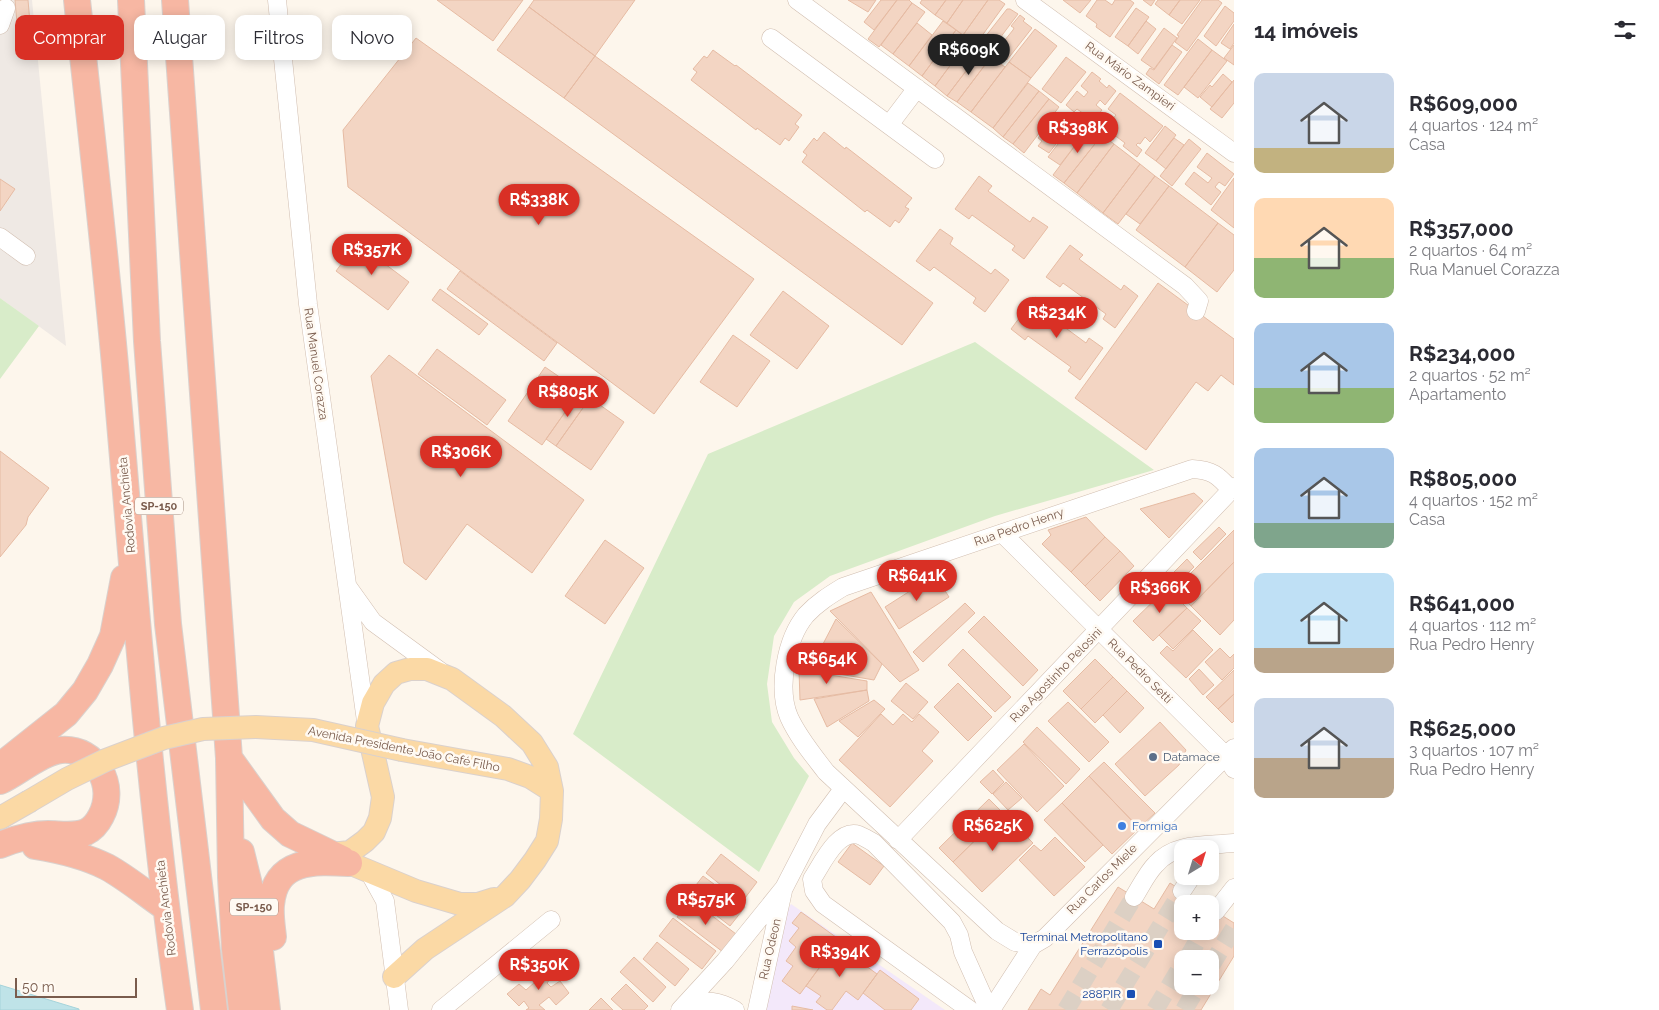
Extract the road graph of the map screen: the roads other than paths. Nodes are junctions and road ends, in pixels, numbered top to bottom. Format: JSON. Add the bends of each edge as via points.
{"nodes":[{"id":1,"x":77,"y":0,"type":"edge"},
{"id":2,"x":131,"y":0,"type":"edge"},
{"id":3,"x":175,"y":0,"type":"edge"},
{"id":4,"x":277,"y":0,"type":"edge"},
{"id":5,"x":797,"y":0,"type":"edge"},
{"id":6,"x":1025,"y":0,"type":"edge"},
{"id":7,"x":6,"y":8,"type":"dead end"},
{"id":8,"x":0,"y":25,"type":"edge"},
{"id":9,"x":771,"y":38,"type":"dead end"},
{"id":10,"x":917,"y":88,"type":"junction"},
{"id":11,"x":889,"y":125,"type":"junction"},
{"id":12,"x":1234,"y":152,"type":"edge"},
{"id":13,"x":935,"y":159,"type":"dead end"},
{"id":14,"x":0,"y":237,"type":"edge"},
{"id":15,"x":26,"y":256,"type":"dead end"},
{"id":16,"x":1196,"y":311,"type":"dead end"},
{"id":17,"x":1232,"y":488,"type":"edge"},
{"id":18,"x":1002,"y":533,"type":"junction"},
{"id":19,"x":130,"y":545,"type":"junction"},
{"id":20,"x":346,"y":584,"type":"junction"},
{"id":21,"x":1099,"y":630,"type":"junction"},
{"id":22,"x":452,"y":679,"type":"junction"},
{"id":23,"x":367,"y":726,"type":"junction"},
{"id":24,"x":229,"y":758,"type":"junction"},
{"id":25,"x":1231,"y":758,"type":"edge"},
{"id":26,"x":0,"y":766,"type":"edge"},
{"id":27,"x":0,"y":781,"type":"edge"},
{"id":28,"x":843,"y":788,"type":"junction"},
{"id":29,"x":552,"y":791,"type":"junction"},
{"id":30,"x":230,"y":805,"type":"junction"},
{"id":31,"x":2,"y":835,"type":"edge"},
{"id":32,"x":898,"y":840,"type":"junction"},
{"id":33,"x":1222,"y":847,"type":"edge"},
{"id":34,"x":350,"y":863,"type":"junction"},
{"id":35,"x":784,"y":888,"type":"junction"},
{"id":36,"x":1234,"y":888,"type":"edge"},
{"id":37,"x":504,"y":896,"type":"junction"},
{"id":38,"x":1134,"y":897,"type":"tunnel mouth"},
{"id":39,"x":165,"y":907,"type":"junction"},
{"id":40,"x":1219,"y":907,"type":"edge"},
{"id":41,"x":551,"y":920,"type":"dead end"},
{"id":42,"x":1033,"y":945,"type":"junction"},
{"id":43,"x":394,"y":977,"type":"junction"},
{"id":44,"x":684,"y":1006,"type":"edge"},
{"id":45,"x":180,"y":1010,"type":"edge"},
{"id":46,"x":214,"y":1010,"type":"edge"},
{"id":47,"x":242,"y":1010,"type":"edge"},
{"id":48,"x":267,"y":1010,"type":"edge"},
{"id":49,"x":274,"y":1010,"type":"edge"},
{"id":50,"x":399,"y":1010,"type":"edge"},
{"id":51,"x":441,"y":1010,"type":"edge"},
{"id":52,"x":735,"y":1010,"type":"edge"},
{"id":53,"x":757,"y":1010,"type":"edge"},
{"id":54,"x":970,"y":1010,"type":"edge"},
{"id":55,"x":990,"y":1010,"type":"edge"}],
"edges":[{"from":1,"to":19,"type":"highway","name":"Rodovia Anchieta","number":"SP-150","via":[[113,344]]},
{"from":2,"to":46,"type":"highway","number":"SP-150","via":[[147,340],[168,624]]},
{"from":3,"to":24,"type":"highway","number":"SP-150"},
{"from":4,"to":20,"type":"street","name":"Rua Manuel Corazza","via":[[308,304]]},
{"from":5,"to":10,"type":"street"},
{"from":6,"to":12,"type":"street","name":"Rua Mário Zampieri"},
{"from":7,"to":8,"type":"street"},
{"from":9,"to":11,"type":"street"},
{"from":10,"to":11,"type":"street"},
{"from":10,"to":16,"type":"street","via":[[1185,286],[1199,301]]},
{"from":11,"to":13,"type":"street"},
{"from":14,"to":15,"type":"street"},
{"from":17,"to":18,"type":"street","name":"Rua Pedro Henry","via":[[1206,470],[1192,469]]},
{"from":17,"to":21,"type":"street","name":"Rua Agostinho Pelosini"},
{"from":18,"to":21,"type":"street","name":"Rua Pedro Setti"},
{"from":18,"to":28,"type":"street","name":"Rua Pedro Henry","via":[[843,587],[805,616],[793,639],[782,689],[789,717],[804,742],[826,772]]},
{"from":19,"to":26,"type":"highway","via":[[113,636],[85,691],[66,714]]},
{"from":19,"to":39,"type":"highway","name":"Rodovia Anchieta","number":"SP-150"},
{"from":20,"to":22,"type":"street","via":[[373,622]]},
{"from":20,"to":23,"type":"street","name":"Rua Manuel Corazza"},
{"from":21,"to":25,"type":"street","name":"Rua Pedro Setti"},
{"from":21,"to":32,"type":"street","name":"Rua Agostinho Pelosini"},
{"from":22,"to":23,"type":"main road","via":[[427,669],[396,673],[384,684]]},
{"from":22,"to":29,"type":"main road","via":[[503,716],[532,743],[547,767]]},
{"from":23,"to":34,"type":"main road","via":[[383,797],[374,832],[350,852]]},
{"from":24,"to":30,"type":"highway","number":"SP-150"},
{"from":24,"to":34,"type":"highway","via":[[273,819],[290,834]]},
{"from":25,"to":42,"type":"street","name":"Rua Carlos Miele","via":[[1045,938]]},
{"from":27,"to":31,"type":"highway","via":[[60,750],[77,752],[91,759],[104,776],[108,792],[106,807],[98,822],[86,832]]},
{"from":28,"to":32,"type":"street","name":"Rua Pedro Henry"},
{"from":28,"to":35,"type":"street","via":[[817,824]]},
{"from":29,"to":31,"type":"main road","name":"Avenida Presidente João Café Filho","bridge":true,"via":[[530,777],[508,769],[313,730],[203,729],[164,738],[67,779]]},
{"from":29,"to":37,"type":"main road","via":[[547,840],[530,867]]},
{"from":30,"to":47,"type":"highway","number":"SP-150","via":[[234,931]]},
{"from":30,"to":48,"type":"highway","number":"SP-150","via":[[255,909]]},
{"from":31,"to":39,"type":"highway","via":[[107,868]]},
{"from":32,"to":42,"type":"street","name":"Rua Pedro Henry","via":[[997,931],[1015,942]]},
{"from":33,"to":38,"type":"street","via":[[1180,848],[1167,854],[1156,864]]},
{"from":34,"to":37,"type":"main road","via":[[416,891],[460,904],[478,904]]},
{"from":34,"to":43,"type":"street","via":[[385,900]]},
{"from":34,"to":49,"type":"highway","via":[[295,866],[281,878],[273,891]]},
{"from":35,"to":44,"type":"street"},
{"from":35,"to":53,"type":"street","name":"Rua Odeon"},
{"from":36,"to":40,"type":"street"},
{"from":37,"to":43,"type":"main road","via":[[425,949]]},
{"from":39,"to":45,"type":"highway","name":"Rodovia Anchieta","number":"SP-150"},
{"from":41,"to":51,"type":"street"},
{"from":42,"to":55,"type":"street"},
{"from":43,"to":50,"type":"street"},
{"from":44,"to":52,"type":"street","via":[[706,1000]]},
{"from":54,"to":55,"type":"street","via":[[823,904],[814,891],[812,879],[838,839],[858,834],[874,843],[952,922]]}]}
